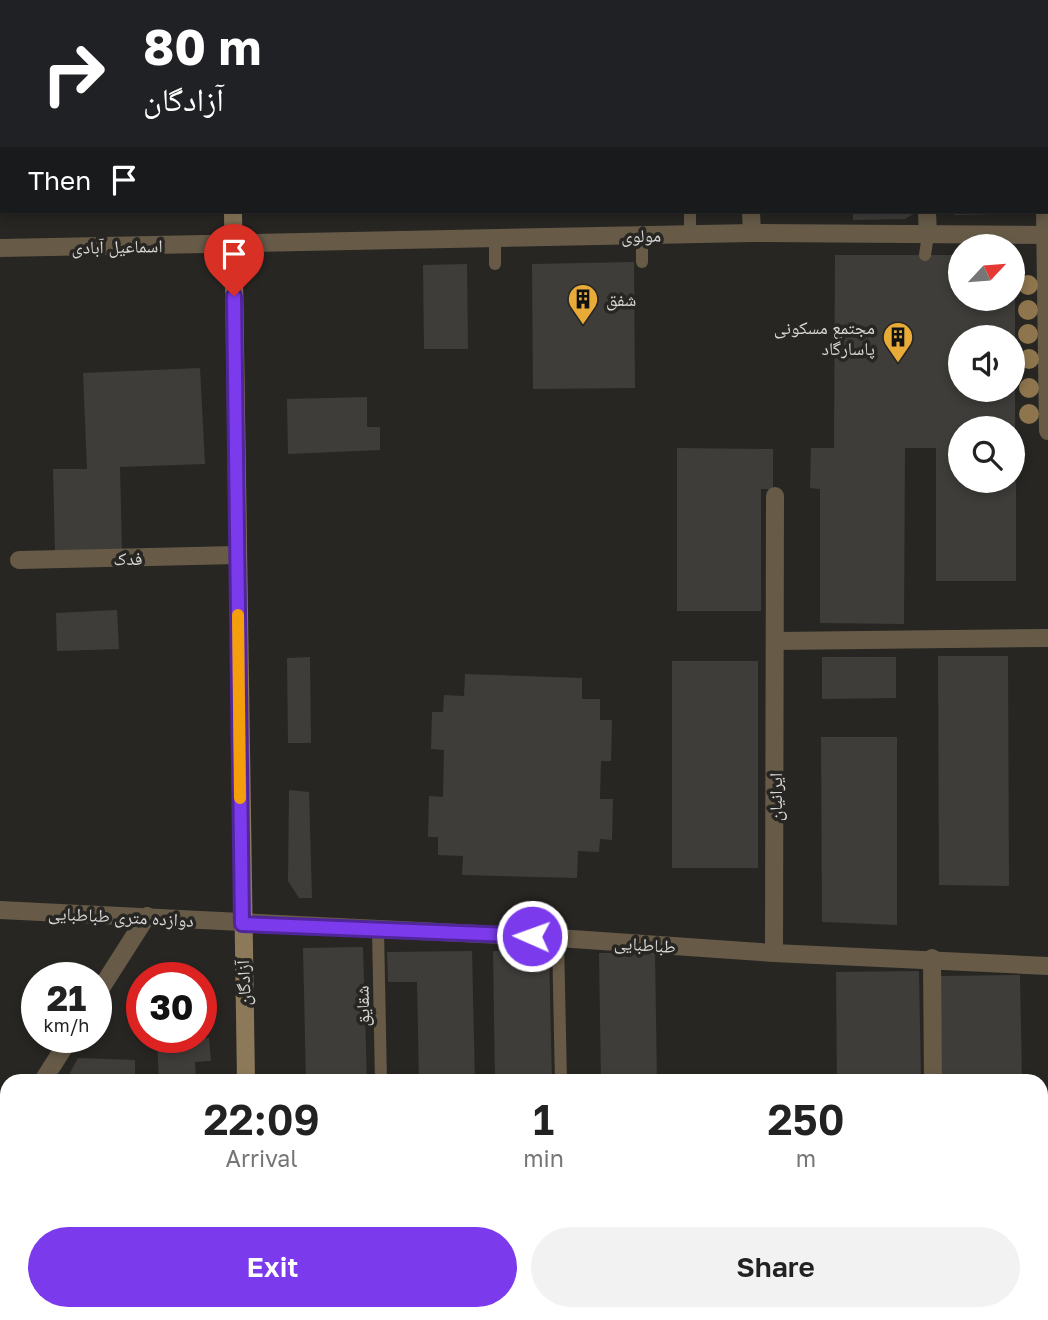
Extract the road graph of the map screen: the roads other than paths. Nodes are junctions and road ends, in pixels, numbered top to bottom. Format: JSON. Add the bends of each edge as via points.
{"nodes":[{"id":1,"x":233,"y":214,"type":"edge"},
{"id":2,"x":690,"y":214,"type":"dead end"},
{"id":3,"x":751,"y":214,"type":"edge"},
{"id":4,"x":928,"y":214,"type":"edge"},
{"id":5,"x":1045,"y":214,"type":"edge"},
{"id":6,"x":752,"y":233,"type":"junction"},
{"id":7,"x":690,"y":234,"type":"junction"},
{"id":8,"x":928,"y":235,"type":"junction"},
{"id":9,"x":1047,"y":235,"type":"edge"},
{"id":10,"x":642,"y":236,"type":"junction"},
{"id":11,"x":495,"y":238,"type":"junction"},
{"id":12,"x":234,"y":244,"type":"junction"},
{"id":13,"x":0,"y":248,"type":"edge"},
{"id":14,"x":925,"y":255,"type":"dead end"},
{"id":15,"x":642,"y":262,"type":"dead end"},
{"id":16,"x":495,"y":264,"type":"dead end"},
{"id":17,"x":1048,"y":431,"type":"edge"},
{"id":18,"x":775,"y":496,"type":"dead end"},
{"id":19,"x":237,"y":555,"type":"junction"},
{"id":20,"x":19,"y":560,"type":"dead end"},
{"id":21,"x":1048,"y":638,"type":"edge"},
{"id":22,"x":775,"y":641,"type":"junction"},
{"id":23,"x":0,"y":910,"type":"edge"},
{"id":24,"x":148,"y":916,"type":"junction"},
{"id":25,"x":242,"y":924,"type":"junction"},
{"id":26,"x":378,"y":930,"type":"junction"},
{"id":27,"x":558,"y":938,"type":"junction"},
{"id":28,"x":774,"y":953,"type":"junction"},
{"id":29,"x":932,"y":958,"type":"junction"},
{"id":30,"x":1048,"y":966,"type":"edge"},
{"id":31,"x":112,"y":971,"type":"edge"},
{"id":32,"x":60,"y":1053,"type":"edge"},
{"id":33,"x":47,"y":1074,"type":"edge"},
{"id":34,"x":246,"y":1074,"type":"edge"},
{"id":35,"x":381,"y":1074,"type":"edge"},
{"id":36,"x":561,"y":1074,"type":"edge"},
{"id":37,"x":933,"y":1074,"type":"edge"}],
"edges":[{"from":1,"to":12,"type":"street","name":"آزادگان"},
{"from":2,"to":7,"type":"lane"},
{"from":3,"to":6,"type":"street"},
{"from":4,"to":8,"type":"street"},
{"from":5,"to":9,"type":"street"},
{"from":6,"to":7,"type":"street","name":"مولوی"},
{"from":6,"to":8,"type":"street","name":"مولوی","via":[[845,227]]},
{"from":7,"to":10,"type":"street","name":"مولوی"},
{"from":8,"to":9,"type":"street","name":"مولوی"},
{"from":8,"to":14,"type":"lane"},
{"from":9,"to":17,"type":"street"},
{"from":10,"to":11,"type":"street","name":"مولوی"},
{"from":10,"to":15,"type":"lane"},
{"from":11,"to":12,"type":"street","name":"مولوی"},
{"from":11,"to":16,"type":"lane"},
{"from":12,"to":13,"type":"street","name":"اسماعیل آبادی"},
{"from":12,"to":19,"type":"street","name":"آزادگان"},
{"from":18,"to":22,"type":"street","name":"ایرانیان"},
{"from":19,"to":20,"type":"street","name":"فدک"},
{"from":19,"to":25,"type":"street","name":"آزادگان"},
{"from":21,"to":22,"type":"street"},
{"from":22,"to":28,"type":"street","name":"ایرانیان"},
{"from":23,"to":24,"type":"street","name":"دوازده متری طباطبایی"},
{"from":24,"to":25,"type":"street","name":"دوازده متری طباطبایی"},
{"from":24,"to":31,"type":"street"},
{"from":25,"to":26,"type":"street","name":"طباطبایی"},
{"from":25,"to":34,"type":"street","name":"آزادگان"},
{"from":26,"to":27,"type":"street","name":"طباطبایی"},
{"from":26,"to":35,"type":"lane","name":"شقایق"},
{"from":27,"to":28,"type":"street","name":"طباطبایی"},
{"from":27,"to":36,"type":"lane"},
{"from":28,"to":29,"type":"street","name":"طباطبایی"},
{"from":29,"to":30,"type":"street","name":"طباطبایی"},
{"from":29,"to":37,"type":"street"},
{"from":32,"to":33,"type":"street"}]}
